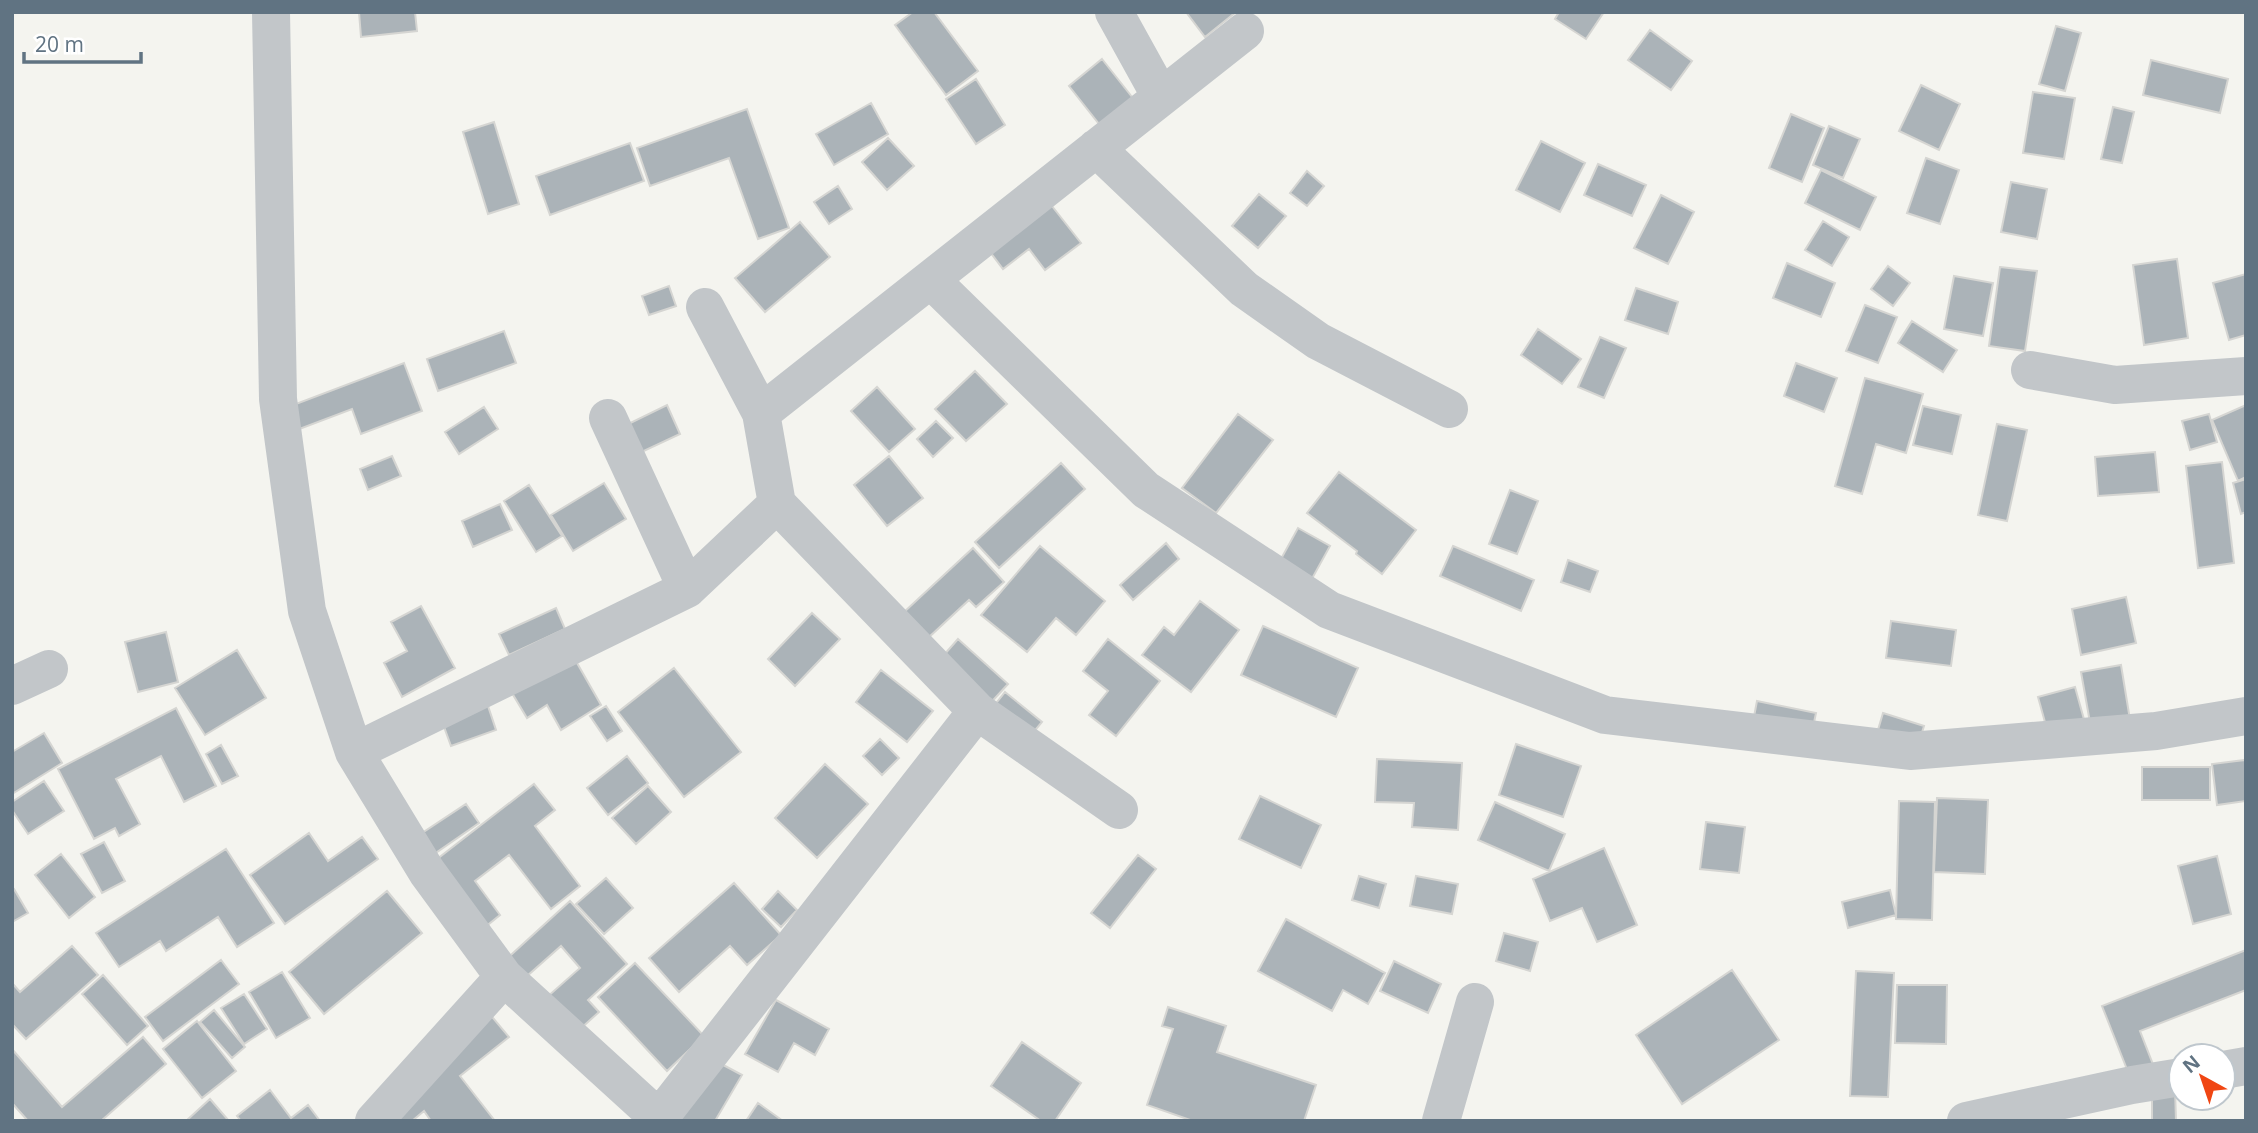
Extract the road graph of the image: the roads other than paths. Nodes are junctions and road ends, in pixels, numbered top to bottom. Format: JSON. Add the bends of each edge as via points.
{"nodes":[{"id":1,"x":271,"y":12,"type":"edge"},
{"id":2,"x":1114,"y":12,"type":"edge"},
{"id":3,"x":1245,"y":31,"type":"dead end"},
{"id":4,"x":1161,"y":97,"type":"junction"},
{"id":5,"x":1096,"y":148,"type":"junction"},
{"id":6,"x":931,"y":280,"type":"junction"},
{"id":7,"x":705,"y":307,"type":"dead end"},
{"id":8,"x":2030,"y":370,"type":"dead end"},
{"id":9,"x":2246,"y":376,"type":"edge"},
{"id":10,"x":1449,"y":409,"type":"dead end"},
{"id":11,"x":761,"y":413,"type":"junction"},
{"id":12,"x":608,"y":418,"type":"dead end"},
{"id":13,"x":777,"y":505,"type":"junction"},
{"id":14,"x":687,"y":589,"type":"junction"},
{"id":15,"x":49,"y":669,"type":"dead end"},
{"id":16,"x":12,"y":686,"type":"edge"},
{"id":17,"x":977,"y":711,"type":"junction"},
{"id":18,"x":2246,"y":716,"type":"edge"},
{"id":19,"x":354,"y":752,"type":"junction"},
{"id":20,"x":1119,"y":810,"type":"dead end"},
{"id":21,"x":504,"y":977,"type":"junction"},
{"id":22,"x":1475,"y":1002,"type":"dead end"},
{"id":23,"x":2167,"y":1079,"type":"edge"},
{"id":24,"x":661,"y":1119,"type":"edge"},
{"id":25,"x":374,"y":1121,"type":"edge"},
{"id":26,"x":1441,"y":1121,"type":"edge"},
{"id":27,"x":1966,"y":1121,"type":"edge"}],
"edges":[{"from":1,"to":19,"type":"street","via":[[278,400],[307,611]]},
{"from":2,"to":4,"type":"street"},
{"from":3,"to":4,"type":"street"},
{"from":4,"to":5,"type":"street"},
{"from":5,"to":6,"type":"street"},
{"from":5,"to":10,"type":"street","via":[[1244,289],[1318,341]]},
{"from":6,"to":11,"type":"street"},
{"from":6,"to":18,"type":"street","via":[[1146,490],[1317,602],[1605,715],[1910,751],[2156,731]]},
{"from":7,"to":11,"type":"street"},
{"from":8,"to":9,"type":"street","via":[[2115,385]]},
{"from":11,"to":13,"type":"street"},
{"from":12,"to":14,"type":"street"},
{"from":13,"to":14,"type":"street"},
{"from":13,"to":17,"type":"street"},
{"from":14,"to":19,"type":"street"},
{"from":15,"to":16,"type":"street"},
{"from":17,"to":20,"type":"street"},
{"from":17,"to":24,"type":"street"},
{"from":19,"to":21,"type":"street","via":[[427,872]]},
{"from":21,"to":24,"type":"street"},
{"from":21,"to":25,"type":"street"},
{"from":22,"to":26,"type":"street"},
{"from":23,"to":27,"type":"street"}]}
